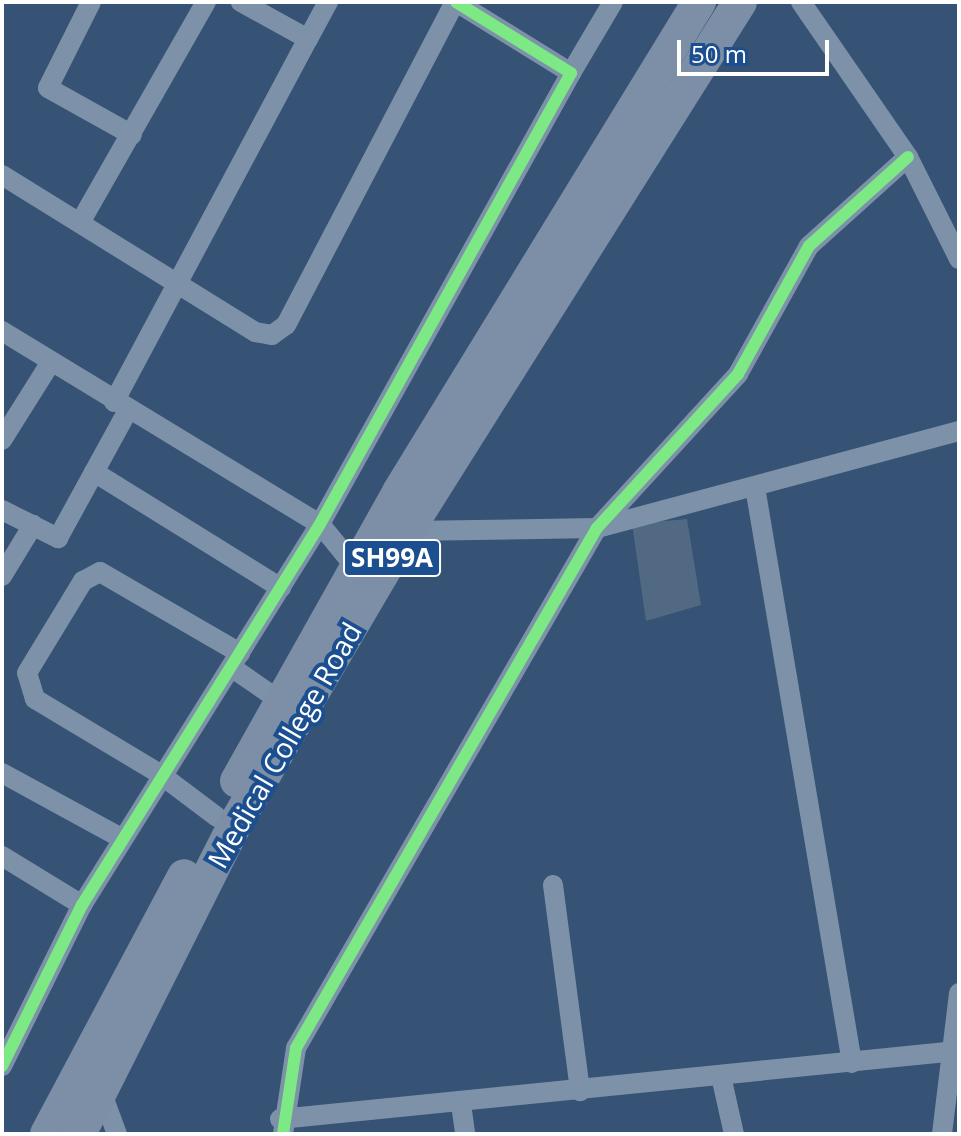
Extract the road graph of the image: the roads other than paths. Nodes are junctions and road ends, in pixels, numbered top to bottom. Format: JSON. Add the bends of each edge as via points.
{"nodes":[{"id":1,"x":91,"y":2,"type":"edge"},
{"id":2,"x":206,"y":2,"type":"edge"},
{"id":3,"x":241,"y":2,"type":"edge"},
{"id":4,"x":328,"y":2,"type":"edge"},
{"id":5,"x":456,"y":2,"type":"edge"},
{"id":6,"x":613,"y":2,"type":"edge"},
{"id":7,"x":699,"y":2,"type":"edge"},
{"id":8,"x":740,"y":2,"type":"edge"},
{"id":9,"x":801,"y":2,"type":"edge"},
{"id":10,"x":308,"y":39,"type":"junction"},
{"id":11,"x":571,"y":73,"type":"junction"},
{"id":12,"x":132,"y":135,"type":"junction"},
{"id":13,"x":908,"y":157,"type":"junction"},
{"id":14,"x":2,"y":175,"type":"edge"},
{"id":15,"x":81,"y":221,"type":"junction"},
{"id":16,"x":959,"y":259,"type":"edge"},
{"id":17,"x":180,"y":284,"type":"junction"},
{"id":18,"x":2,"y":331,"type":"edge"},
{"id":19,"x":51,"y":362,"type":"junction"},
{"id":20,"x":121,"y":406,"type":"junction"},
{"id":21,"x":959,"y":431,"type":"edge"},
{"id":22,"x":2,"y":440,"type":"edge"},
{"id":23,"x":94,"y":472,"type":"junction"},
{"id":24,"x":755,"y":487,"type":"junction"},
{"id":25,"x":2,"y":510,"type":"edge"},
{"id":26,"x":320,"y":524,"type":"junction"},
{"id":27,"x":33,"y":525,"type":"junction"},
{"id":28,"x":597,"y":528,"type":"junction"},
{"id":29,"x":407,"y":531,"type":"junction"},
{"id":30,"x":356,"y":568,"type":"junction"},
{"id":31,"x":2,"y":576,"type":"edge"},
{"id":32,"x":281,"y":588,"type":"junction"},
{"id":33,"x":235,"y":660,"type":"junction"},
{"id":34,"x":282,"y":702,"type":"junction"},
{"id":35,"x":2,"y":773,"type":"edge"},
{"id":36,"x":160,"y":774,"type":"junction"},
{"id":37,"x":217,"y":817,"type":"junction"},
{"id":38,"x":121,"y":838,"type":"junction"},
{"id":39,"x":2,"y":856,"type":"edge"},
{"id":40,"x":553,"y":885,"type":"dead end"},
{"id":41,"x":82,"y":905,"type":"junction"},
{"id":42,"x":959,"y":993,"type":"edge"},
{"id":43,"x":947,"y":1052,"type":"junction"},
{"id":44,"x":852,"y":1063,"type":"junction"},
{"id":45,"x":2,"y":1066,"type":"edge"},
{"id":46,"x":721,"y":1076,"type":"junction"},
{"id":47,"x":101,"y":1091,"type":"junction"},
{"id":48,"x":580,"y":1091,"type":"junction"},
{"id":49,"x":461,"y":1104,"type":"junction"},
{"id":50,"x":281,"y":1126,"type":"edge"},
{"id":51,"x":47,"y":1134,"type":"edge"},
{"id":52,"x":79,"y":1134,"type":"edge"},
{"id":53,"x":117,"y":1134,"type":"edge"},
{"id":54,"x":465,"y":1134,"type":"edge"},
{"id":55,"x":734,"y":1134,"type":"edge"},
{"id":56,"x":942,"y":1134,"type":"edge"}],
"edges":[{"from":1,"to":12,"type":"street","via":[[48,88]]},
{"from":2,"to":12,"type":"street"},
{"from":3,"to":10,"type":"street"},
{"from":4,"to":10,"type":"street"},
{"from":5,"to":11,"type":"street"},
{"from":5,"to":17,"type":"street","via":[[281,331],[255,332]]},
{"from":6,"to":11,"type":"street"},
{"from":7,"to":30,"type":"main road"},
{"from":8,"to":29,"type":"main road","name":"Medical College Road","number":"SH99A"},
{"from":9,"to":13,"type":"street"},
{"from":10,"to":17,"type":"street"},
{"from":11,"to":26,"type":"street"},
{"from":12,"to":15,"type":"street"},
{"from":13,"to":16,"type":"street"},
{"from":13,"to":28,"type":"street","via":[[809,246],[738,374]]},
{"from":14,"to":15,"type":"street"},
{"from":15,"to":17,"type":"street"},
{"from":17,"to":20,"type":"street"},
{"from":18,"to":19,"type":"street"},
{"from":19,"to":20,"type":"street"},
{"from":19,"to":22,"type":"street"},
{"from":20,"to":23,"type":"street"},
{"from":20,"to":26,"type":"street"},
{"from":21,"to":24,"type":"street"},
{"from":23,"to":27,"type":"street","via":[[58,538]]},
{"from":23,"to":32,"type":"street"},
{"from":24,"to":28,"type":"street"},
{"from":24,"to":44,"type":"street"},
{"from":25,"to":27,"type":"street"},
{"from":26,"to":30,"type":"street"},
{"from":26,"to":32,"type":"street"},
{"from":27,"to":31,"type":"street"},
{"from":28,"to":29,"type":"street"},
{"from":28,"to":50,"type":"street","via":[[296,1048]]},
{"from":29,"to":47,"type":"main road","name":"Medical College Road","number":"SH99A","via":[[234,826]]},
{"from":30,"to":34,"type":"main road"},
{"from":32,"to":33,"type":"street"},
{"from":33,"to":34,"type":"street"},
{"from":33,"to":36,"type":"street"},
{"from":33,"to":36,"type":"street","via":[[109,573],[83,581],[27,673],[28,691]]},
{"from":34,"to":37,"type":"main road"},
{"from":35,"to":38,"type":"street"},
{"from":36,"to":37,"type":"street"},
{"from":36,"to":38,"type":"street"},
{"from":37,"to":51,"type":"main road"},
{"from":38,"to":41,"type":"street"},
{"from":39,"to":41,"type":"street"},
{"from":40,"to":48,"type":"street"},
{"from":41,"to":45,"type":"street"},
{"from":42,"to":43,"type":"street"},
{"from":43,"to":44,"type":"street"},
{"from":43,"to":56,"type":"street"},
{"from":44,"to":46,"type":"street"},
{"from":46,"to":48,"type":"street"},
{"from":46,"to":55,"type":"street"},
{"from":47,"to":52,"type":"main road","name":"Medical College Road","number":"SH99A"},
{"from":47,"to":53,"type":"street"},
{"from":48,"to":49,"type":"street"},
{"from":49,"to":50,"type":"street"},
{"from":49,"to":54,"type":"street"}]}
